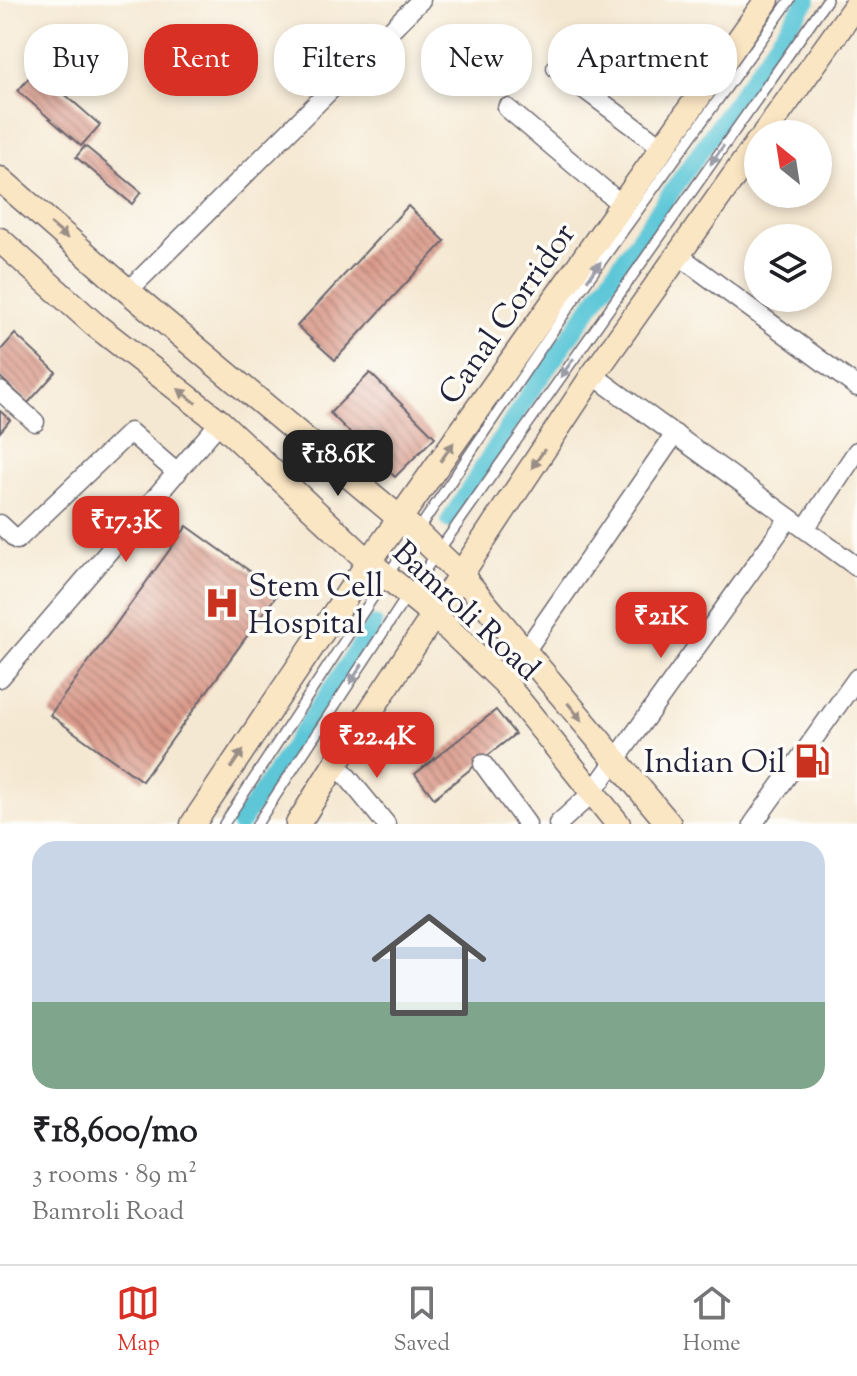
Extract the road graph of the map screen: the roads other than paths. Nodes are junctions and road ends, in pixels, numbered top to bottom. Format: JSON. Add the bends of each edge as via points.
{"nodes":[{"id":1,"x":421,"y":0,"type":"edge"},
{"id":2,"x":767,"y":0,"type":"edge"},
{"id":3,"x":790,"y":0,"type":"edge"},
{"id":4,"x":827,"y":0,"type":"edge"},
{"id":5,"x":857,"y":4,"type":"edge"},
{"id":6,"x":593,"y":96,"type":"edge"},
{"id":7,"x":507,"y":108,"type":"dead end"},
{"id":8,"x":774,"y":120,"type":"edge"},
{"id":9,"x":663,"y":148,"type":"junction"},
{"id":10,"x":744,"y":161,"type":"edge"},
{"id":11,"x":0,"y":179,"type":"edge"},
{"id":12,"x":622,"y":205,"type":"junction"},
{"id":13,"x":0,"y":240,"type":"edge"},
{"id":14,"x":677,"y":254,"type":"junction"},
{"id":15,"x":128,"y":291,"type":"junction"},
{"id":16,"x":593,"y":375,"type":"junction"},
{"id":17,"x":857,"y":387,"type":"edge"},
{"id":18,"x":0,"y":391,"type":"edge"},
{"id":19,"x":35,"y":422,"type":"dead end"},
{"id":20,"x":220,"y":422,"type":"junction"},
{"id":21,"x":675,"y":434,"type":"junction"},
{"id":22,"x":857,"y":451,"type":"edge"},
{"id":23,"x":177,"y":473,"type":"junction"},
{"id":24,"x":797,"y":523,"type":"junction"},
{"id":25,"x":0,"y":524,"type":"edge"},
{"id":26,"x":408,"y":525,"type":"junction"},
{"id":27,"x":438,"y":552,"type":"junction"},
{"id":28,"x":857,"y":567,"type":"edge"},
{"id":29,"x":378,"y":569,"type":"junction"},
{"id":30,"x":461,"y":575,"type":"junction"},
{"id":31,"x":409,"y":593,"type":"junction"},
{"id":32,"x":434,"y":615,"type":"junction"},
{"id":33,"x":525,"y":651,"type":"junction"},
{"id":34,"x":0,"y":678,"type":"edge"},
{"id":35,"x":857,"y":678,"type":"edge"},
{"id":36,"x":504,"y":682,"type":"junction"},
{"id":37,"x":615,"y":761,"type":"junction"},
{"id":38,"x":336,"y":763,"type":"junction"},
{"id":39,"x":483,"y":764,"type":"dead end"},
{"id":40,"x":592,"y":793,"type":"junction"},
{"id":41,"x":193,"y":824,"type":"edge"},
{"id":42,"x":224,"y":824,"type":"edge"},
{"id":43,"x":257,"y":824,"type":"edge"},
{"id":44,"x":298,"y":824,"type":"edge"},
{"id":45,"x":386,"y":824,"type":"edge"},
{"id":46,"x":527,"y":824,"type":"edge"},
{"id":47,"x":558,"y":824,"type":"edge"},
{"id":48,"x":618,"y":824,"type":"edge"},
{"id":49,"x":669,"y":824,"type":"edge"},
{"id":50,"x":753,"y":824,"type":"edge"}],
"edges":[{"from":1,"to":15,"type":"street"},
{"from":2,"to":9,"type":"street","name":"Canal Corridor"},
{"from":26,"to":3,"type":"lane","one_way":true},
{"from":4,"to":27,"type":"lane","one_way":true},
{"from":5,"to":8,"type":"street"},
{"from":6,"to":9,"type":"street"},
{"from":7,"to":12,"type":"street"},
{"from":9,"to":12,"type":"street","name":"Canal Corridor"},
{"from":10,"to":14,"type":"street"},
{"from":11,"to":15,"type":"street","one_way":true},
{"from":26,"to":12,"type":"street","name":"Canal Corridor","one_way":true},
{"from":20,"to":13,"type":"street","name":"Bamroli Road","one_way":true,"via":[[94,324]]},
{"from":14,"to":16,"type":"street"},
{"from":14,"to":17,"type":"street"},
{"from":15,"to":26,"type":"street"},
{"from":16,"to":21,"type":"street"},
{"from":16,"to":30,"type":"street","one_way":true},
{"from":18,"to":19,"type":"street"},
{"from":20,"to":23,"type":"street"},
{"from":20,"to":29,"type":"street","name":"Bamroli Road"},
{"from":21,"to":24,"type":"street"},
{"from":21,"to":33,"type":"street"},
{"from":22,"to":24,"type":"street"},
{"from":23,"to":25,"type":"street","via":[[130,432],[17,540]]},
{"from":23,"to":34,"type":"street"},
{"from":24,"to":28,"type":"street"},
{"from":24,"to":37,"type":"street"},
{"from":26,"to":27,"type":"street"},
{"from":26,"to":29,"type":"street","name":"Canal Corridor"},
{"from":27,"to":30,"type":"street"},
{"from":27,"to":31,"type":"lane"},
{"from":29,"to":31,"type":"street","name":"Bamroli Road"},
{"from":41,"to":29,"type":"street","name":"Canal Corridor","one_way":true},
{"from":29,"to":42,"type":"lane"},
{"from":30,"to":32,"type":"street"},
{"from":30,"to":33,"type":"street"},
{"from":31,"to":32,"type":"street","name":"Bamroli Road"},
{"from":31,"to":43,"type":"lane","one_way":true},
{"from":32,"to":36,"type":"street","name":"Bamroli Road"},
{"from":32,"to":38,"type":"street"},
{"from":33,"to":36,"type":"street"},
{"from":33,"to":37,"type":"street","one_way":true},
{"from":35,"to":50,"type":"street"},
{"from":36,"to":40,"type":"street","name":"Bamroli Road"},
{"from":37,"to":40,"type":"street"},
{"from":37,"to":49,"type":"street"},
{"from":38,"to":44,"type":"street"},
{"from":38,"to":45,"type":"street"},
{"from":39,"to":46,"type":"street"},
{"from":40,"to":47,"type":"street"},
{"from":40,"to":48,"type":"street","name":"Bamroli Road"}]}
